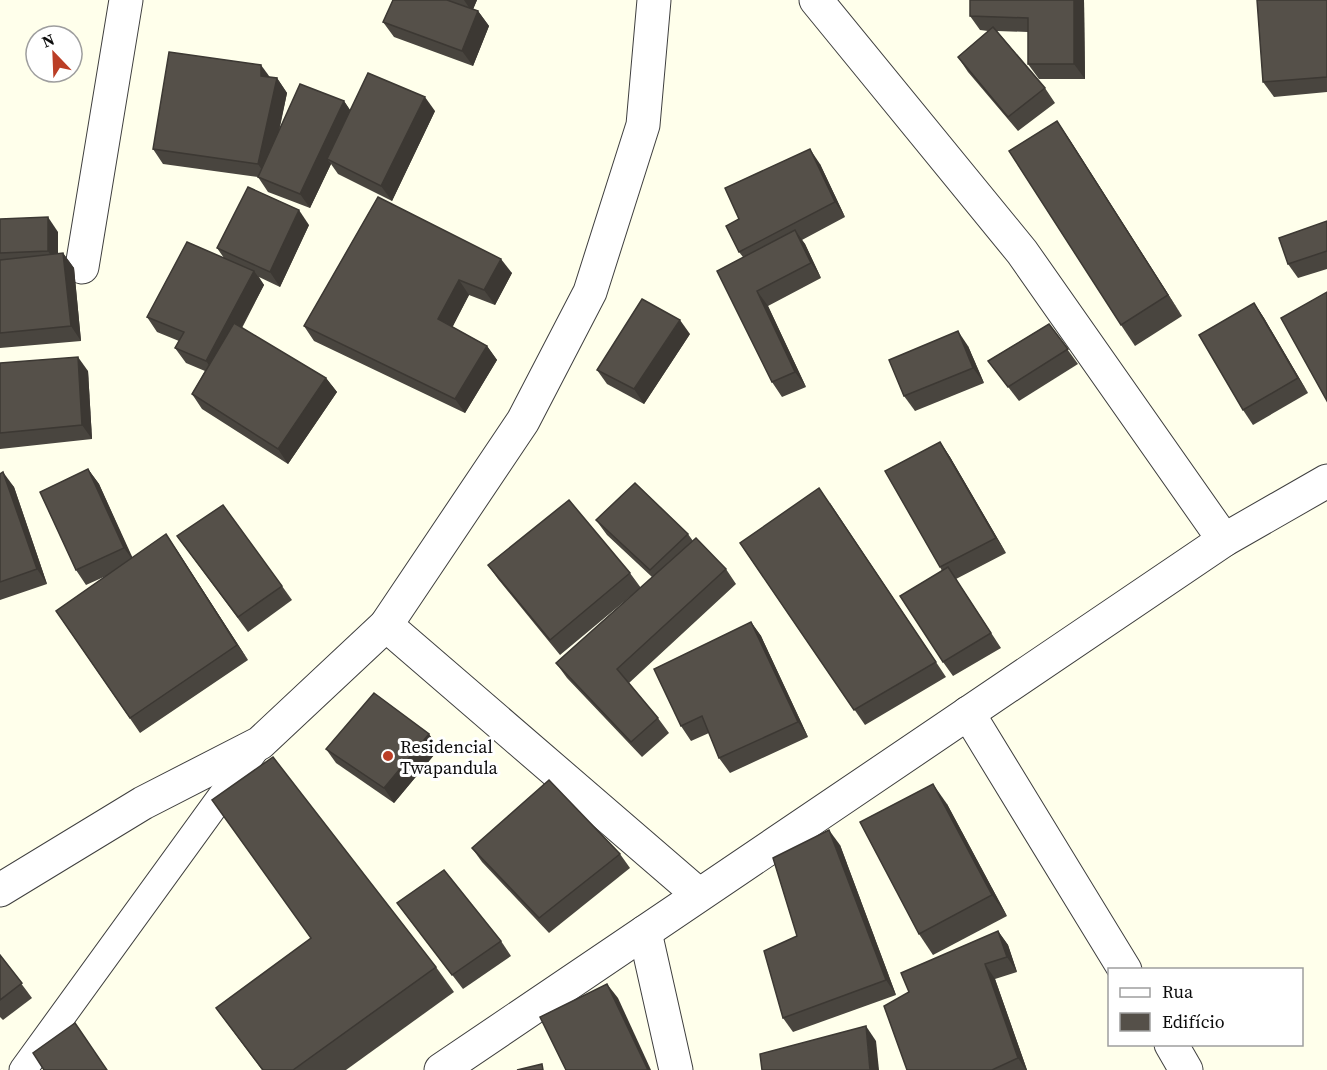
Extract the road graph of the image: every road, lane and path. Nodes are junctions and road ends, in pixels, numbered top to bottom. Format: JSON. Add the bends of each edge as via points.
{"nodes":[{"id":1,"x":126,"y":0,"type":"edge"},
{"id":2,"x":654,"y":0,"type":"edge"},
{"id":3,"x":816,"y":0,"type":"edge"},
{"id":4,"x":82,"y":267,"type":"dead end"},
{"id":5,"x":1327,"y":481,"type":"edge"},
{"id":6,"x":1224,"y":540,"type":"junction"},
{"id":7,"x":386,"y":625,"type":"junction"},
{"id":8,"x":968,"y":713,"type":"junction"},
{"id":9,"x":260,"y":743,"type":"junction"},
{"id":10,"x":0,"y":890,"type":"edge"},
{"id":11,"x":698,"y":894,"type":"junction"},
{"id":12,"x":645,"y":932,"type":"junction"},
{"id":13,"x":1124,"y":968,"type":"edge"},
{"id":14,"x":1172,"y":1046,"type":"edge"},
{"id":15,"x":23,"y":1070,"type":"edge"},
{"id":16,"x":441,"y":1070,"type":"edge"},
{"id":17,"x":676,"y":1070,"type":"edge"},
{"id":18,"x":1186,"y":1070,"type":"edge"}],
"edges":[{"from":1,"to":4,"type":"street"},
{"from":2,"to":7,"type":"street","via":[[643,125],[590,292],[523,421]]},
{"from":3,"to":6,"type":"street","via":[[1022,252]]},
{"from":5,"to":6,"type":"street"},
{"from":6,"to":8,"type":"street"},
{"from":7,"to":9,"type":"street"},
{"from":7,"to":11,"type":"street"},
{"from":8,"to":11,"type":"street"},
{"from":8,"to":13,"type":"street"},
{"from":9,"to":10,"type":"street","via":[[142,802]]},
{"from":9,"to":15,"type":"lane"},
{"from":11,"to":12,"type":"street"},
{"from":12,"to":16,"type":"street"},
{"from":12,"to":17,"type":"street"},
{"from":14,"to":18,"type":"street"}]}
